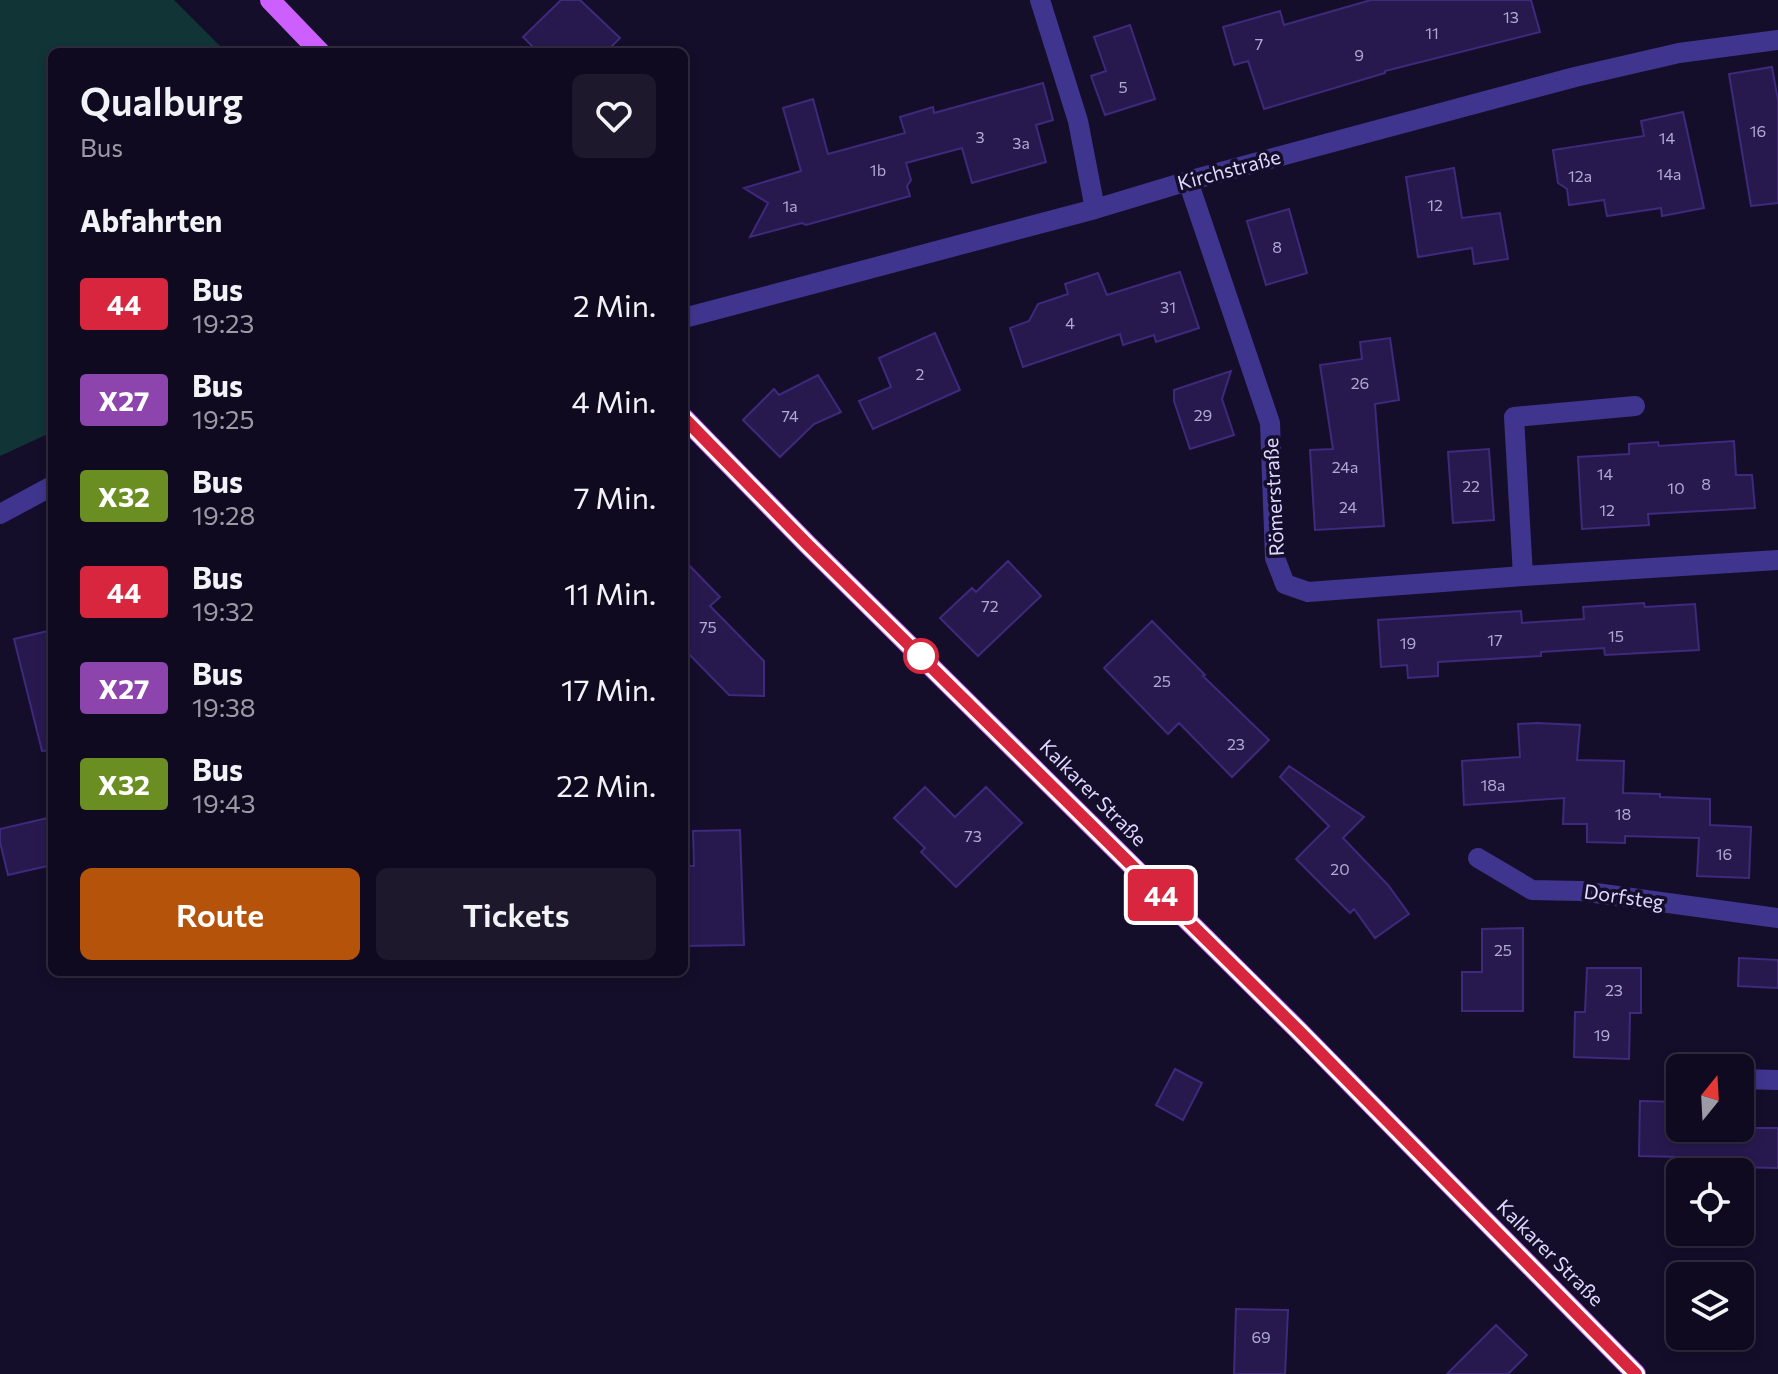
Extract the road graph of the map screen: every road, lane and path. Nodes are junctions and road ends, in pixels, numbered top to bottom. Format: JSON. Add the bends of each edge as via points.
{"nodes":[{"id":1,"x":270,"y":0,"type":"edge"},
{"id":2,"x":1040,"y":0,"type":"edge"},
{"id":3,"x":1778,"y":40,"type":"edge"},
{"id":4,"x":316,"y":48,"type":"edge"},
{"id":5,"x":1188,"y":181,"type":"junction"},
{"id":6,"x":1095,"y":209,"type":"junction"},
{"id":7,"x":688,"y":317,"type":"edge"},
{"id":8,"x":1635,"y":406,"type":"dead end"},
{"id":9,"x":688,"y":422,"type":"edge"},
{"id":10,"x":48,"y":488,"type":"edge"},
{"id":11,"x":0,"y":514,"type":"edge"},
{"id":12,"x":1778,"y":560,"type":"edge"},
{"id":13,"x":1523,"y":576,"type":"junction"},
{"id":14,"x":1478,"y":858,"type":"dead end"},
{"id":15,"x":1778,"y":918,"type":"edge"},
{"id":16,"x":1754,"y":1079,"type":"edge"},
{"id":17,"x":1778,"y":1080,"type":"edge"},
{"id":18,"x":1636,"y":1374,"type":"edge"}],
"edges":[{"from":1,"to":4,"type":"main road"},
{"from":2,"to":6,"type":"street","via":[[1078,121]]},
{"from":3,"to":5,"type":"street","name":"Kirchstraße","via":[[1679,53],[1575,77]]},
{"from":5,"to":6,"type":"street","name":"Kirchstraße"},
{"from":5,"to":13,"type":"street","name":"Römerstraße","via":[[1270,423],[1275,558],[1285,584],[1308,592]]},
{"from":6,"to":7,"type":"street","name":"Kirchstraße"},
{"from":8,"to":13,"type":"street","via":[[1514,417]]},
{"from":9,"to":18,"type":"main road","name":"Kalkarer Straße"},
{"from":10,"to":11,"type":"street"},
{"from":12,"to":13,"type":"street","name":"Römerstraße"},
{"from":14,"to":15,"type":"street","name":"Dorfsteg","via":[[1532,890],[1581,891]]},
{"from":16,"to":17,"type":"street"}]}
